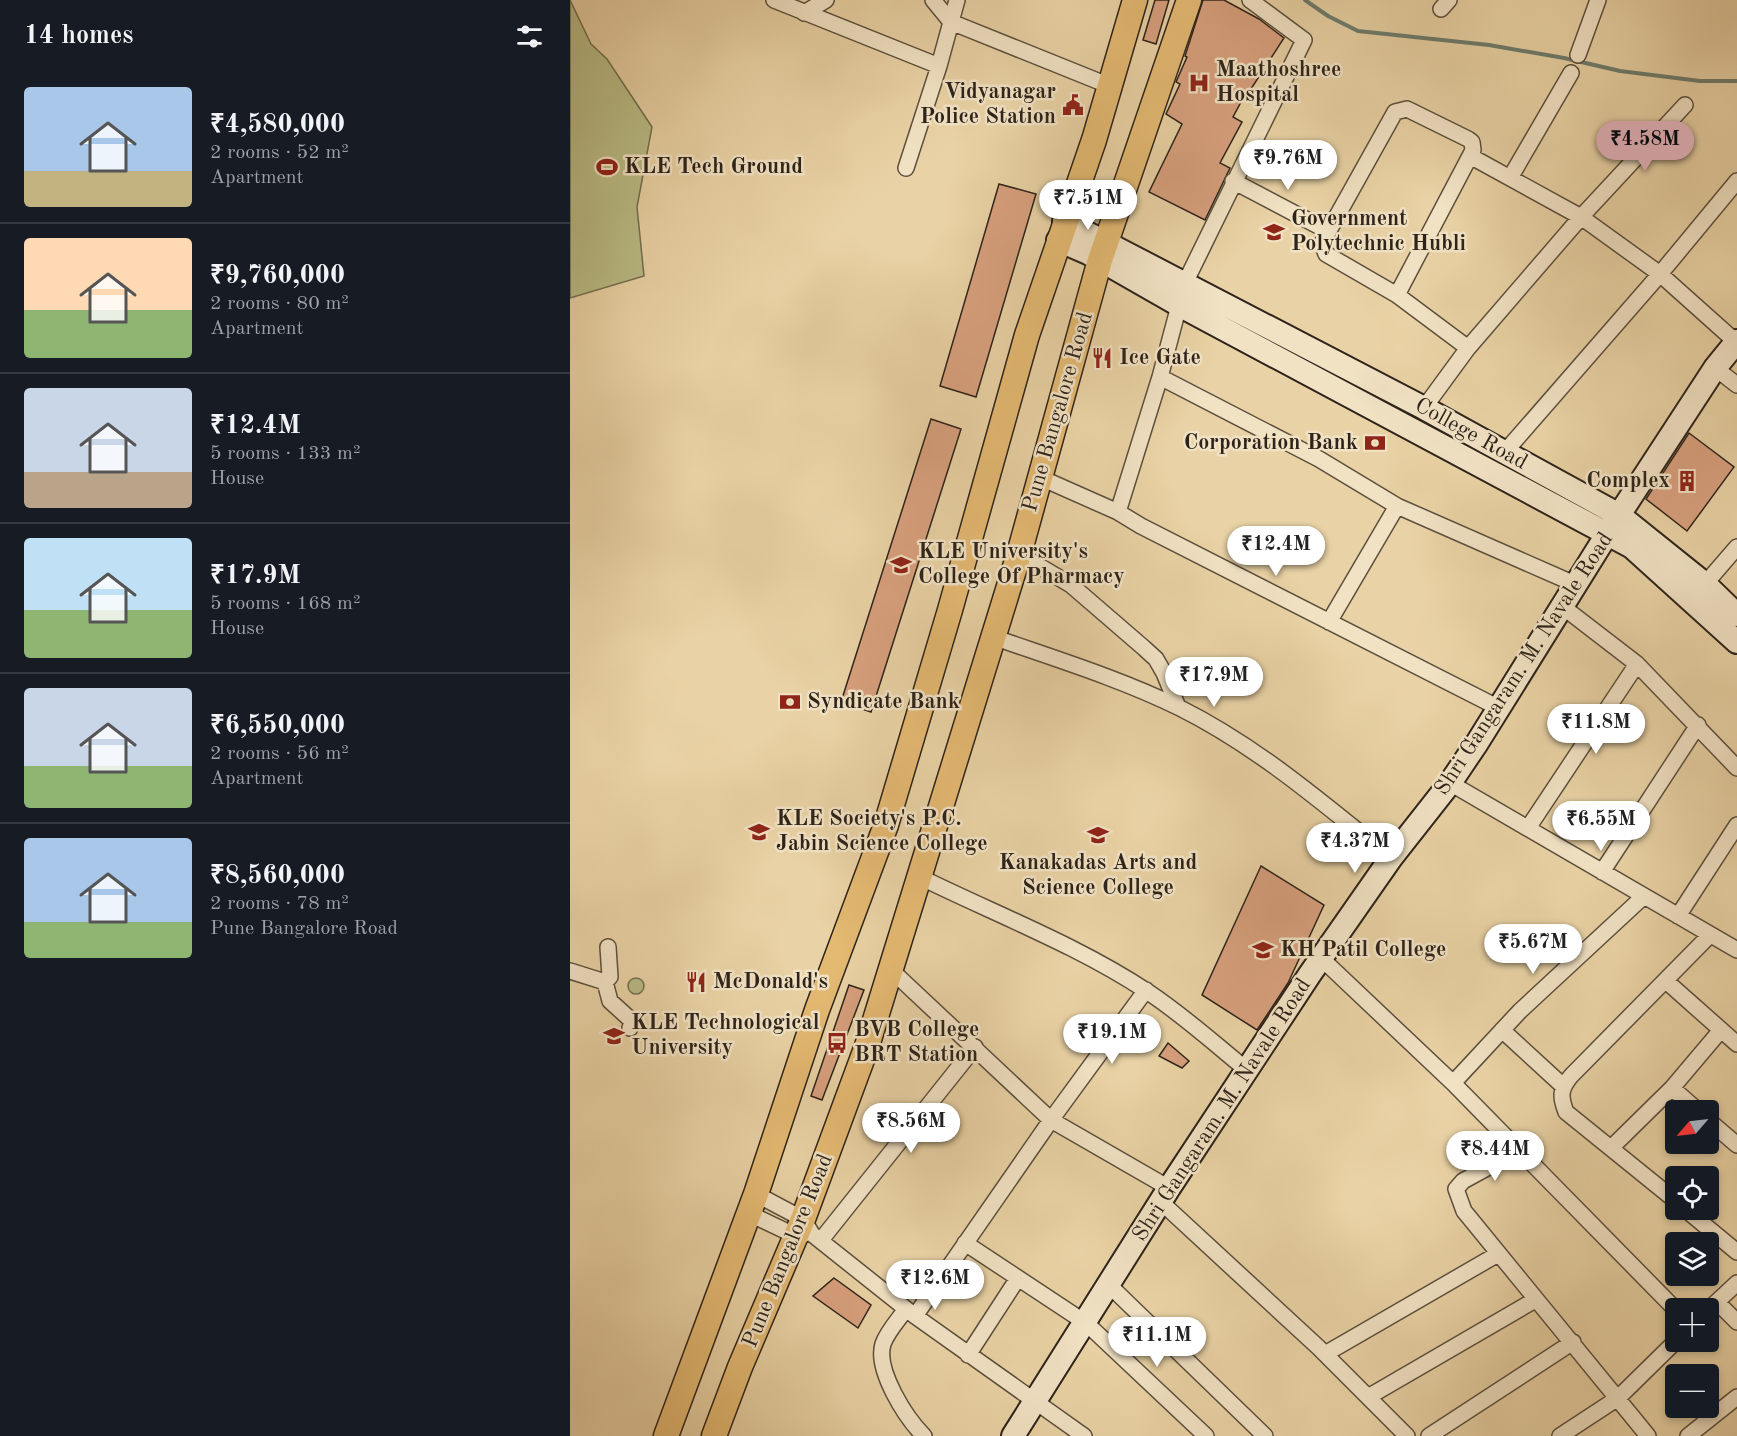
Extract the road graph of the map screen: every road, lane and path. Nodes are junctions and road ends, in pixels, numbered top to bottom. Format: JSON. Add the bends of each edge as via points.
{"nodes":[{"id":1,"x":774,"y":0,"type":"edge"},
{"id":2,"x":826,"y":0,"type":"edge"},
{"id":3,"x":933,"y":0,"type":"edge"},
{"id":4,"x":957,"y":0,"type":"edge"},
{"id":5,"x":1136,"y":0,"type":"edge"},
{"id":6,"x":1189,"y":0,"type":"edge"},
{"id":7,"x":1250,"y":0,"type":"edge"},
{"id":8,"x":1598,"y":0,"type":"edge"},
{"id":9,"x":804,"y":13,"type":"junction"},
{"id":10,"x":951,"y":22,"type":"junction"},
{"id":11,"x":1578,"y":55,"type":"dead end"},
{"id":12,"x":939,"y":66,"type":"junction"},
{"id":13,"x":1571,"y":73,"type":"dead end"},
{"id":14,"x":1110,"y":86,"type":"junction"},
{"id":15,"x":1685,"y":105,"type":"dead end"},
{"id":16,"x":1470,"y":156,"type":"junction"},
{"id":17,"x":906,"y":168,"type":"dead end"},
{"id":18,"x":1510,"y":178,"type":"junction"},
{"id":19,"x":1233,"y":181,"type":"junction"},
{"id":20,"x":1737,"y":181,"type":"edge"},
{"id":21,"x":1581,"y":217,"type":"junction"},
{"id":22,"x":1061,"y":231,"type":"junction"},
{"id":23,"x":1328,"y":231,"type":"junction"},
{"id":24,"x":1104,"y":251,"type":"junction"},
{"id":25,"x":1660,"y":274,"type":"junction"},
{"id":26,"x":1185,"y":283,"type":"junction"},
{"id":27,"x":1397,"y":296,"type":"junction"},
{"id":28,"x":1179,"y":305,"type":"junction"},
{"id":29,"x":1736,"y":341,"type":"edge"},
{"id":30,"x":1468,"y":348,"type":"junction"},
{"id":31,"x":1715,"y":368,"type":"junction"},
{"id":32,"x":1160,"y":377,"type":"junction"},
{"id":33,"x":1737,"y":385,"type":"edge"},
{"id":34,"x":1424,"y":408,"type":"junction"},
{"id":35,"x":1504,"y":453,"type":"junction"},
{"id":36,"x":1039,"y":477,"type":"junction"},
{"id":37,"x":1397,"y":506,"type":"junction"},
{"id":38,"x":1118,"y":512,"type":"junction"},
{"id":39,"x":1614,"y":525,"type":"junction"},
{"id":40,"x":1737,"y":547,"type":"edge"},
{"id":41,"x":1019,"y":554,"type":"junction"},
{"id":42,"x":1705,"y":584,"type":"junction"},
{"id":43,"x":1577,"y":585,"type":"junction"},
{"id":44,"x":1563,"y":607,"type":"junction"},
{"id":45,"x":1737,"y":615,"type":"edge"},
{"id":46,"x":1329,"y":622,"type":"junction"},
{"id":47,"x":993,"y":637,"type":"junction"},
{"id":48,"x":1737,"y":642,"type":"edge"},
{"id":49,"x":1637,"y":664,"type":"junction"},
{"id":50,"x":1178,"y":707,"type":"junction"},
{"id":51,"x":1499,"y":708,"type":"junction"},
{"id":52,"x":1698,"y":725,"type":"junction"},
{"id":53,"x":1737,"y":768,"type":"edge"},
{"id":54,"x":1450,"y":783,"type":"junction"},
{"id":55,"x":1737,"y":825,"type":"edge"},
{"id":56,"x":1528,"y":828,"type":"junction"},
{"id":57,"x":1391,"y":858,"type":"junction"},
{"id":58,"x":1602,"y":872,"type":"junction"},
{"id":59,"x":920,"y":877,"type":"junction"},
{"id":60,"x":1643,"y":897,"type":"junction"},
{"id":61,"x":1678,"y":916,"type":"junction"},
{"id":62,"x":1709,"y":936,"type":"junction"},
{"id":63,"x":608,"y":947,"type":"dead end"},
{"id":64,"x":1737,"y":950,"type":"edge"},
{"id":65,"x":1322,"y":959,"type":"junction"},
{"id":66,"x":890,"y":969,"type":"junction"},
{"id":67,"x":570,"y":971,"type":"edge"},
{"id":68,"x":1666,"y":981,"type":"junction"},
{"id":69,"x":605,"y":982,"type":"junction"},
{"id":70,"x":1146,"y":990,"type":"junction"},
{"id":71,"x":630,"y":1028,"type":"dead end"},
{"id":72,"x":1502,"y":1030,"type":"junction"},
{"id":73,"x":1721,"y":1030,"type":"junction"},
{"id":74,"x":1737,"y":1044,"type":"edge"},
{"id":75,"x":975,"y":1047,"type":"junction"},
{"id":76,"x":1248,"y":1071,"type":"junction"},
{"id":77,"x":1453,"y":1083,"type":"junction"},
{"id":78,"x":1563,"y":1086,"type":"junction"},
{"id":79,"x":1672,"y":1088,"type":"junction"},
{"id":80,"x":1686,"y":1100,"type":"edge"},
{"id":81,"x":1051,"y":1120,"type":"junction"},
{"id":82,"x":1719,"y":1129,"type":"edge"},
{"id":83,"x":1737,"y":1145,"type":"edge"},
{"id":84,"x":1611,"y":1148,"type":"junction"},
{"id":85,"x":1518,"y":1151,"type":"junction"},
{"id":86,"x":1665,"y":1192,"type":"edge"},
{"id":87,"x":1165,"y":1195,"type":"junction"},
{"id":88,"x":752,"y":1203,"type":"junction"},
{"id":89,"x":1699,"y":1220,"type":"edge"},
{"id":90,"x":808,"y":1232,"type":"junction"},
{"id":91,"x":966,"y":1243,"type":"junction"},
{"id":92,"x":1737,"y":1251,"type":"edge"},
{"id":93,"x":1498,"y":1254,"type":"junction"},
{"id":94,"x":1018,"y":1278,"type":"junction"},
{"id":95,"x":1737,"y":1283,"type":"edge"},
{"id":96,"x":1109,"y":1285,"type":"junction"},
{"id":97,"x":1665,"y":1299,"type":"edge"},
{"id":98,"x":1536,"y":1300,"type":"junction"},
{"id":99,"x":1719,"y":1300,"type":"edge"},
{"id":100,"x":1719,"y":1310,"type":"edge"},
{"id":101,"x":910,"y":1312,"type":"junction"},
{"id":102,"x":1737,"y":1322,"type":"edge"},
{"id":103,"x":1086,"y":1323,"type":"junction"},
{"id":104,"x":1573,"y":1342,"type":"junction"},
{"id":105,"x":1666,"y":1352,"type":"edge"},
{"id":106,"x":1325,"y":1354,"type":"junction"},
{"id":107,"x":968,"y":1355,"type":"junction"},
{"id":108,"x":1737,"y":1396,"type":"edge"},
{"id":109,"x":1368,"y":1397,"type":"junction"},
{"id":110,"x":1618,"y":1398,"type":"junction"},
{"id":111,"x":1036,"y":1400,"type":"junction"},
{"id":112,"x":715,"y":1435,"type":"edge"},
{"id":113,"x":666,"y":1436,"type":"edge"},
{"id":114,"x":924,"y":1436,"type":"edge"},
{"id":115,"x":1013,"y":1436,"type":"edge"},
{"id":116,"x":1084,"y":1436,"type":"edge"},
{"id":117,"x":1206,"y":1436,"type":"edge"},
{"id":118,"x":1265,"y":1436,"type":"edge"},
{"id":119,"x":1407,"y":1436,"type":"edge"},
{"id":120,"x":1429,"y":1436,"type":"edge"},
{"id":121,"x":1560,"y":1436,"type":"edge"},
{"id":122,"x":1648,"y":1436,"type":"edge"},
{"id":123,"x":1688,"y":1436,"type":"edge"}],
"edges":[{"from":1,"to":9,"type":"street"},
{"from":2,"to":9,"type":"street"},
{"from":3,"to":10,"type":"street"},
{"from":4,"to":10,"type":"street"},
{"from":5,"to":14,"type":"main road"},
{"from":6,"to":24,"type":"main road","name":"Pune Bangalore Road"},
{"from":7,"to":19,"type":"street","via":[[1304,40]]},
{"from":8,"to":11,"type":"street"},
{"from":9,"to":12,"type":"street"},
{"from":10,"to":12,"type":"street"},
{"from":10,"to":14,"type":"street"},
{"from":12,"to":17,"type":"street"},
{"from":13,"to":18,"type":"street"},
{"from":14,"to":22,"type":"main road"},
{"from":15,"to":21,"type":"street"},
{"from":16,"to":18,"type":"street"},
{"from":16,"to":23,"type":"street","via":[[1473,150],[1468,139],[1401,109],[1391,117]]},
{"from":16,"to":27,"type":"street"},
{"from":18,"to":21,"type":"street"},
{"from":19,"to":23,"type":"street"},
{"from":19,"to":26,"type":"street"},
{"from":20,"to":25,"type":"street"},
{"from":21,"to":25,"type":"street"},
{"from":21,"to":30,"type":"street"},
{"from":22,"to":24,"type":"main road"},
{"from":22,"to":88,"type":"main road","via":[[1027,335],[886,825],[817,1010]]},
{"from":23,"to":27,"type":"street","via":[[1322,243],[1326,254]]},
{"from":24,"to":26,"type":"main road","name":"College Road"},
{"from":24,"to":28,"type":"main road"},
{"from":24,"to":36,"type":"main road","name":"Pune Bangalore Road"},
{"from":25,"to":29,"type":"street"},
{"from":25,"to":35,"type":"street"},
{"from":26,"to":28,"type":"street"},
{"from":26,"to":34,"type":"main road","name":"College Road"},
{"from":27,"to":30,"type":"street"},
{"from":28,"to":32,"type":"street"},
{"from":28,"to":39,"type":"main road"},
{"from":29,"to":31,"type":"main road","name":"Shri Gangaram. M. Navale Road"},
{"from":30,"to":34,"type":"street"},
{"from":31,"to":33,"type":"street"},
{"from":31,"to":39,"type":"main road","name":"Shri Gangaram. M. Navale Road"},
{"from":32,"to":37,"type":"street","via":[[1319,459]]},
{"from":32,"to":38,"type":"street"},
{"from":34,"to":35,"type":"main road","name":"College Road"},
{"from":35,"to":39,"type":"main road","name":"College Road"},
{"from":36,"to":38,"type":"street"},
{"from":36,"to":41,"type":"main road","name":"Pune Bangalore Road"},
{"from":37,"to":43,"type":"street"},
{"from":37,"to":46,"type":"street"},
{"from":38,"to":46,"type":"street"},
{"from":39,"to":42,"type":"main road","name":"College Road"},
{"from":39,"to":43,"type":"main road","name":"Shri Gangaram. M. Navale Road"},
{"from":39,"to":48,"type":"main road","via":[[1632,547]]},
{"from":40,"to":42,"type":"street"},
{"from":41,"to":47,"type":"main road","name":"Pune Bangalore Road"},
{"from":41,"to":50,"type":"street","via":[[1071,585],[1150,654],[1164,673]]},
{"from":42,"to":45,"type":"main road","name":"College Road"},
{"from":43,"to":44,"type":"main road","name":"Shri Gangaram. M. Navale Road"},
{"from":44,"to":49,"type":"street"},
{"from":44,"to":51,"type":"main road","name":"Shri Gangaram. M. Navale Road"},
{"from":46,"to":51,"type":"street"},
{"from":47,"to":50,"type":"street"},
{"from":47,"to":59,"type":"main road","name":"Pune Bangalore Road"},
{"from":49,"to":52,"type":"street"},
{"from":49,"to":56,"type":"street"},
{"from":50,"to":57,"type":"street","via":[[1281,770]]},
{"from":51,"to":54,"type":"main road","name":"Shri Gangaram. M. Navale Road"},
{"from":52,"to":53,"type":"street"},
{"from":52,"to":58,"type":"street"},
{"from":54,"to":56,"type":"street"},
{"from":54,"to":57,"type":"main road","name":"Shri Gangaram. M. Navale Road"},
{"from":55,"to":61,"type":"street"},
{"from":56,"to":58,"type":"street"},
{"from":57,"to":65,"type":"main road","name":"Shri Gangaram. M. Navale Road"},
{"from":58,"to":60,"type":"street"},
{"from":59,"to":66,"type":"main road","name":"Pune Bangalore Road"},
{"from":59,"to":70,"type":"street"},
{"from":60,"to":61,"type":"street"},
{"from":60,"to":72,"type":"street"},
{"from":61,"to":62,"type":"street"},
{"from":62,"to":64,"type":"street"},
{"from":62,"to":68,"type":"street"},
{"from":63,"to":69,"type":"street","via":[[610,977]]},
{"from":65,"to":76,"type":"main road","name":"Shri Gangaram. M. Navale Road"},
{"from":65,"to":77,"type":"street"},
{"from":66,"to":75,"type":"street"},
{"from":66,"to":90,"type":"main road","name":"Pune Bangalore Road"},
{"from":67,"to":69,"type":"street"},
{"from":68,"to":73,"type":"street"},
{"from":68,"to":78,"type":"street"},
{"from":69,"to":71,"type":"street","via":[[610,1001],[632,1020]]},
{"from":70,"to":76,"type":"street"},
{"from":70,"to":81,"type":"street"},
{"from":72,"to":77,"type":"street"},
{"from":72,"to":78,"type":"street"},
{"from":73,"to":74,"type":"street"},
{"from":73,"to":79,"type":"street"},
{"from":75,"to":81,"type":"street"},
{"from":75,"to":90,"type":"street"},
{"from":76,"to":87,"type":"main road","name":"Shri Gangaram. M. Navale Road"},
{"from":77,"to":85,"type":"street"},
{"from":78,"to":84,"type":"street","via":[[1561,1099],[1566,1112]]},
{"from":79,"to":80,"type":"street"},
{"from":79,"to":84,"type":"street"},
{"from":81,"to":87,"type":"street"},
{"from":81,"to":91,"type":"street"},
{"from":82,"to":83,"type":"street"},
{"from":84,"to":86,"type":"street"},
{"from":85,"to":93,"type":"street","via":[[1463,1181],[1456,1189],[1464,1211]]},
{"from":85,"to":97,"type":"street"},
{"from":87,"to":96,"type":"main road","name":"Shri Gangaram. M. Navale Road"},
{"from":87,"to":106,"type":"street"},
{"from":88,"to":90,"type":"street"},
{"from":88,"to":113,"type":"main road"},
{"from":89,"to":92,"type":"street"},
{"from":90,"to":101,"type":"street"},
{"from":90,"to":112,"type":"main road","name":"Pune Bangalore Road"},
{"from":91,"to":94,"type":"street"},
{"from":91,"to":101,"type":"street"},
{"from":93,"to":98,"type":"street"},
{"from":93,"to":106,"type":"street"},
{"from":94,"to":103,"type":"street"},
{"from":94,"to":107,"type":"street"},
{"from":95,"to":99,"type":"street"},
{"from":96,"to":103,"type":"main road","name":"Shri Gangaram. M. Navale Road"},
{"from":96,"to":118,"type":"street"},
{"from":98,"to":104,"type":"street"},
{"from":98,"to":109,"type":"street"},
{"from":100,"to":102,"type":"street"},
{"from":101,"to":107,"type":"street"},
{"from":101,"to":114,"type":"street","via":[[883,1344],[884,1365],[902,1408]]},
{"from":103,"to":111,"type":"main road","name":"Shri Gangaram. M. Navale Road"},
{"from":103,"to":117,"type":"street"},
{"from":104,"to":110,"type":"street"},
{"from":104,"to":120,"type":"street"},
{"from":105,"to":110,"type":"street"},
{"from":106,"to":109,"type":"street"},
{"from":107,"to":111,"type":"street"},
{"from":108,"to":123,"type":"street"},
{"from":109,"to":119,"type":"street"},
{"from":110,"to":121,"type":"street"},
{"from":110,"to":122,"type":"street"},
{"from":111,"to":115,"type":"main road","name":"Shri Gangaram. M. Navale Road"},
{"from":111,"to":116,"type":"street"}]}
